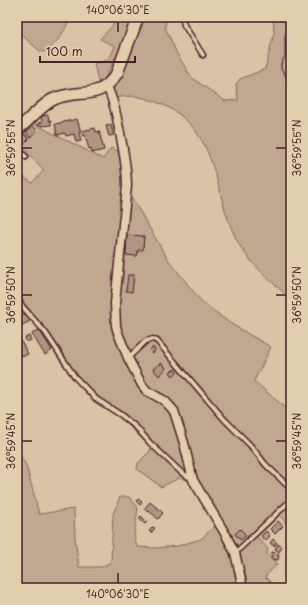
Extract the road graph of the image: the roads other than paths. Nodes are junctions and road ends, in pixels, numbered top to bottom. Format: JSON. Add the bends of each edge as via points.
{"nodes":[{"id":1,"x":138,"y":17,"type":"edge"},
{"id":2,"x":182,"y":17,"type":"edge"},
{"id":3,"x":203,"y":55,"type":"dead end"},
{"id":4,"x":107,"y":87,"type":"junction"},
{"id":5,"x":17,"y":130,"type":"edge"},
{"id":6,"x":17,"y":148,"type":"edge"},
{"id":7,"x":26,"y":157,"type":"dead end"},
{"id":8,"x":17,"y":297,"type":"edge"},
{"id":9,"x":128,"y":358,"type":"junction"},
{"id":10,"x":193,"y":480,"type":"junction"},
{"id":11,"x":291,"y":489,"type":"edge"},
{"id":12,"x":291,"y":500,"type":"edge"},
{"id":13,"x":235,"y":553,"type":"junction"},
{"id":14,"x":243,"y":588,"type":"edge"}],
"edges":[{"from":1,"to":4,"type":"street","via":[[117,73]]},
{"from":2,"to":3,"type":"lane","via":[[184,25]]},
{"from":4,"to":5,"type":"street","via":[[51,101]]},
{"from":4,"to":9,"type":"street","via":[[113,100],[127,172],[115,303],[116,326]]},
{"from":6,"to":7,"type":"lane"},
{"from":8,"to":10,"type":"lane","via":[[85,388],[136,428],[182,473]]},
{"from":9,"to":10,"type":"street","via":[[147,391],[165,401],[174,412]]},
{"from":9,"to":11,"type":"lane","via":[[146,341],[153,339],[157,342],[224,419]]},
{"from":10,"to":13,"type":"street"},
{"from":12,"to":13,"type":"lane"},
{"from":13,"to":14,"type":"street"}]}
